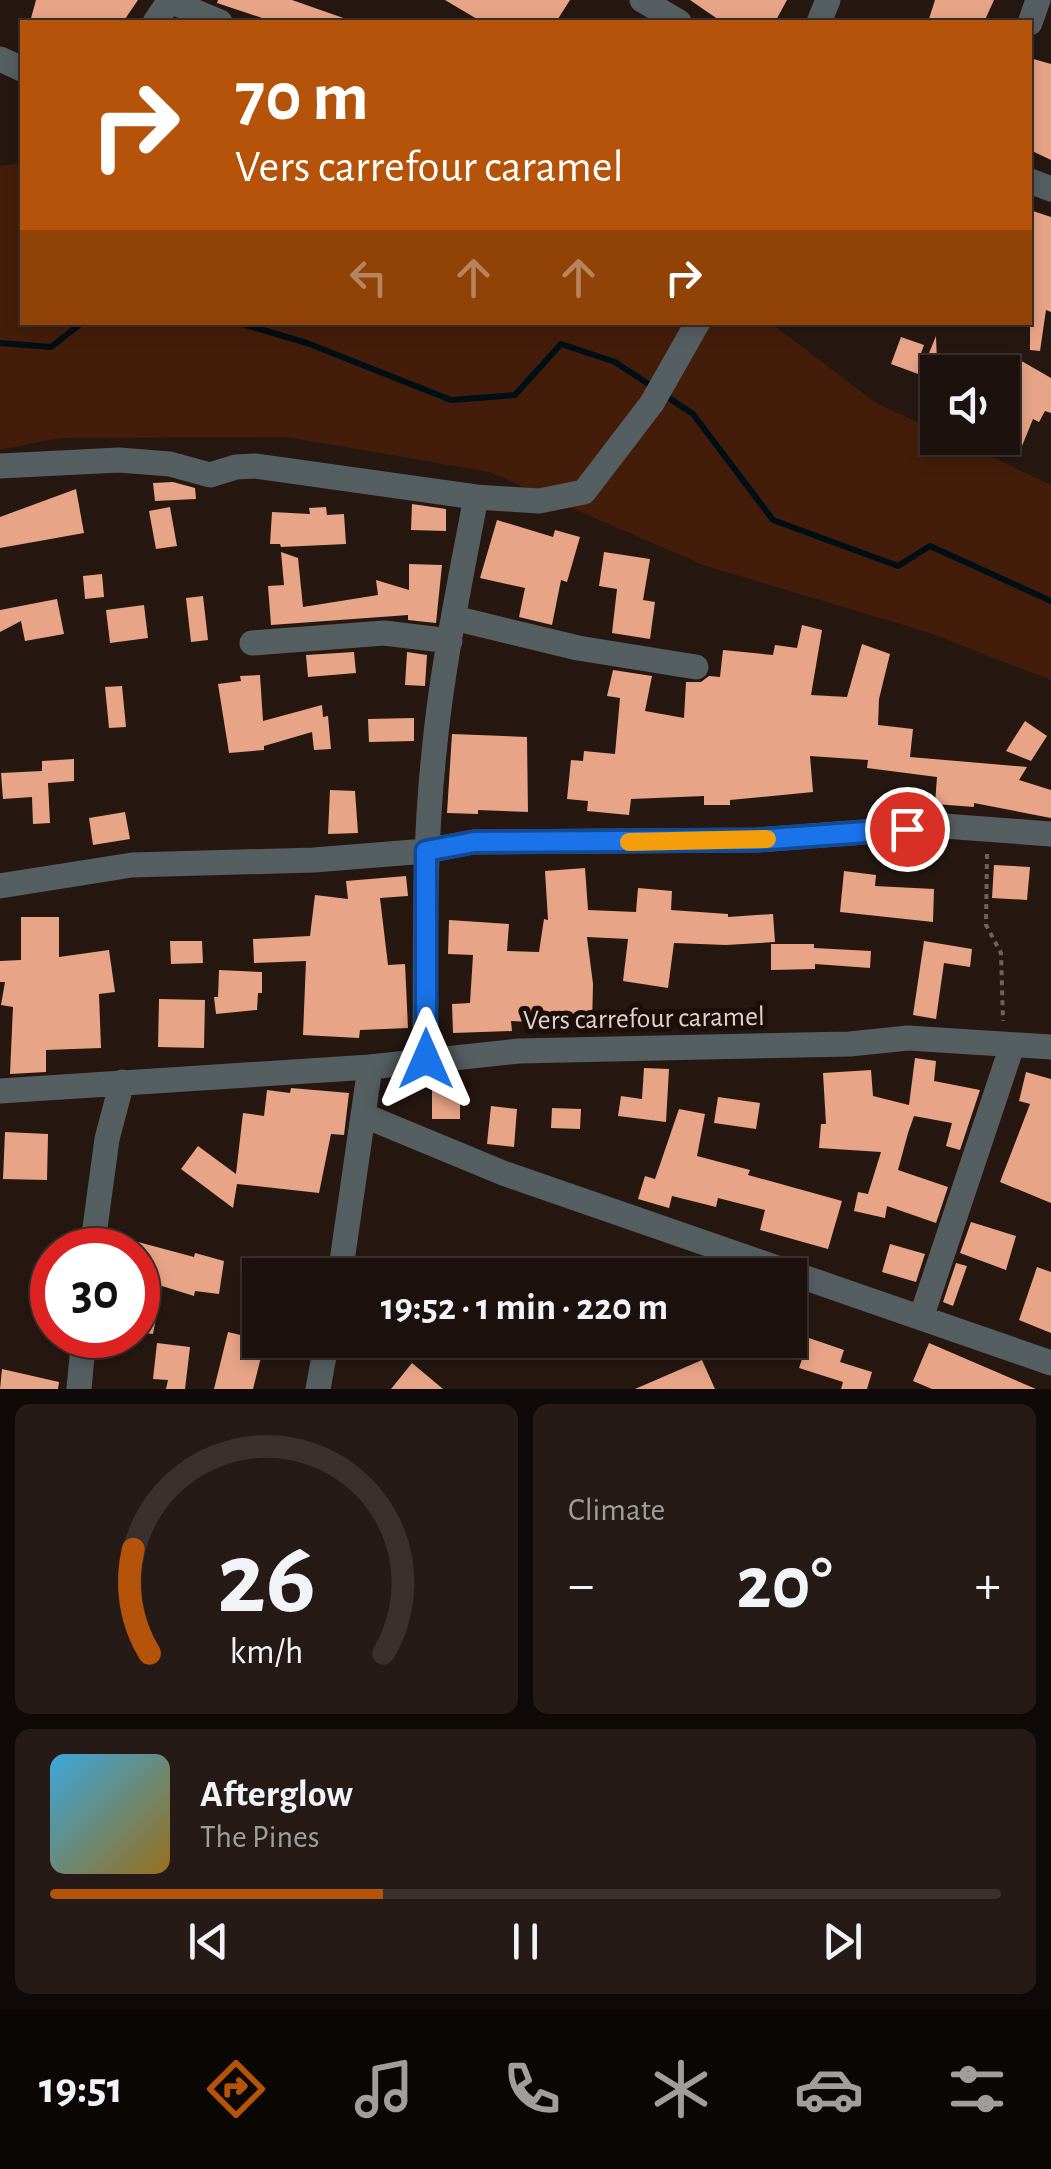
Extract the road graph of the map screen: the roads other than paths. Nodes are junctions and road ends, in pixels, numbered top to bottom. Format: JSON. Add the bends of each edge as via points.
{"nodes":[{"id":1,"x":170,"y":0,"type":"edge"},
{"id":2,"x":642,"y":0,"type":"edge"},
{"id":3,"x":215,"y":20,"type":"edge"},
{"id":4,"x":676,"y":20,"type":"edge"},
{"id":5,"x":696,"y":325,"type":"edge"},
{"id":6,"x":0,"y":466,"type":"edge"},
{"id":7,"x":476,"y":497,"type":"junction"},
{"id":8,"x":452,"y":630,"type":"junction"},
{"id":9,"x":252,"y":643,"type":"dead end"},
{"id":10,"x":696,"y":666,"type":"dead end"},
{"id":11,"x":1051,"y":834,"type":"edge"},
{"id":12,"x":426,"y":851,"type":"junction"},
{"id":13,"x":0,"y":886,"type":"edge"},
{"id":14,"x":1009,"y":1046,"type":"junction"},
{"id":15,"x":1051,"y":1048,"type":"edge"},
{"id":16,"x":426,"y":1059,"type":"junction"},
{"id":17,"x":370,"y":1066,"type":"junction"},
{"id":18,"x":122,"y":1082,"type":"junction"},
{"id":19,"x":0,"y":1091,"type":"edge"},
{"id":20,"x":362,"y":1115,"type":"junction"},
{"id":21,"x":95,"y":1228,"type":"edge"},
{"id":22,"x":342,"y":1258,"type":"edge"},
{"id":23,"x":921,"y":1318,"type":"junction"},
{"id":24,"x":82,"y":1358,"type":"edge"},
{"id":25,"x":324,"y":1358,"type":"edge"},
{"id":26,"x":1051,"y":1362,"type":"edge"},
{"id":27,"x":79,"y":1389,"type":"edge"},
{"id":28,"x":318,"y":1389,"type":"edge"}],
"edges":[{"from":1,"to":3,"type":"street"},
{"from":2,"to":4,"type":"street"},
{"from":5,"to":7,"type":"street","via":[[652,403],[584,492],[538,501]]},
{"from":6,"to":7,"type":"street","via":[[120,460],[210,475],[255,466]]},
{"from":7,"to":8,"type":"street"},
{"from":8,"to":9,"type":"street"},
{"from":8,"to":10,"type":"street"},
{"from":8,"to":12,"type":"street"},
{"from":11,"to":12,"type":"street","via":[[944,826],[757,840],[474,842]]},
{"from":12,"to":13,"type":"street","via":[[132,865]]},
{"from":12,"to":16,"type":"street"},
{"from":14,"to":15,"type":"street","name":"Vers carrefour caramel"},
{"from":14,"to":16,"type":"street","name":"Vers carrefour caramel","via":[[908,1038]]},
{"from":14,"to":23,"type":"street"},
{"from":16,"to":17,"type":"street","name":"Vers carrefour caramel"},
{"from":17,"to":18,"type":"street","name":"Vers carrefour caramel"},
{"from":17,"to":20,"type":"street"},
{"from":18,"to":19,"type":"street","name":"Vers carrefour caramel"},
{"from":18,"to":21,"type":"street"},
{"from":20,"to":22,"type":"street"},
{"from":20,"to":23,"type":"street","via":[[503,1174]]},
{"from":23,"to":26,"type":"street"},
{"from":24,"to":27,"type":"street"},
{"from":25,"to":28,"type":"street"}]}
